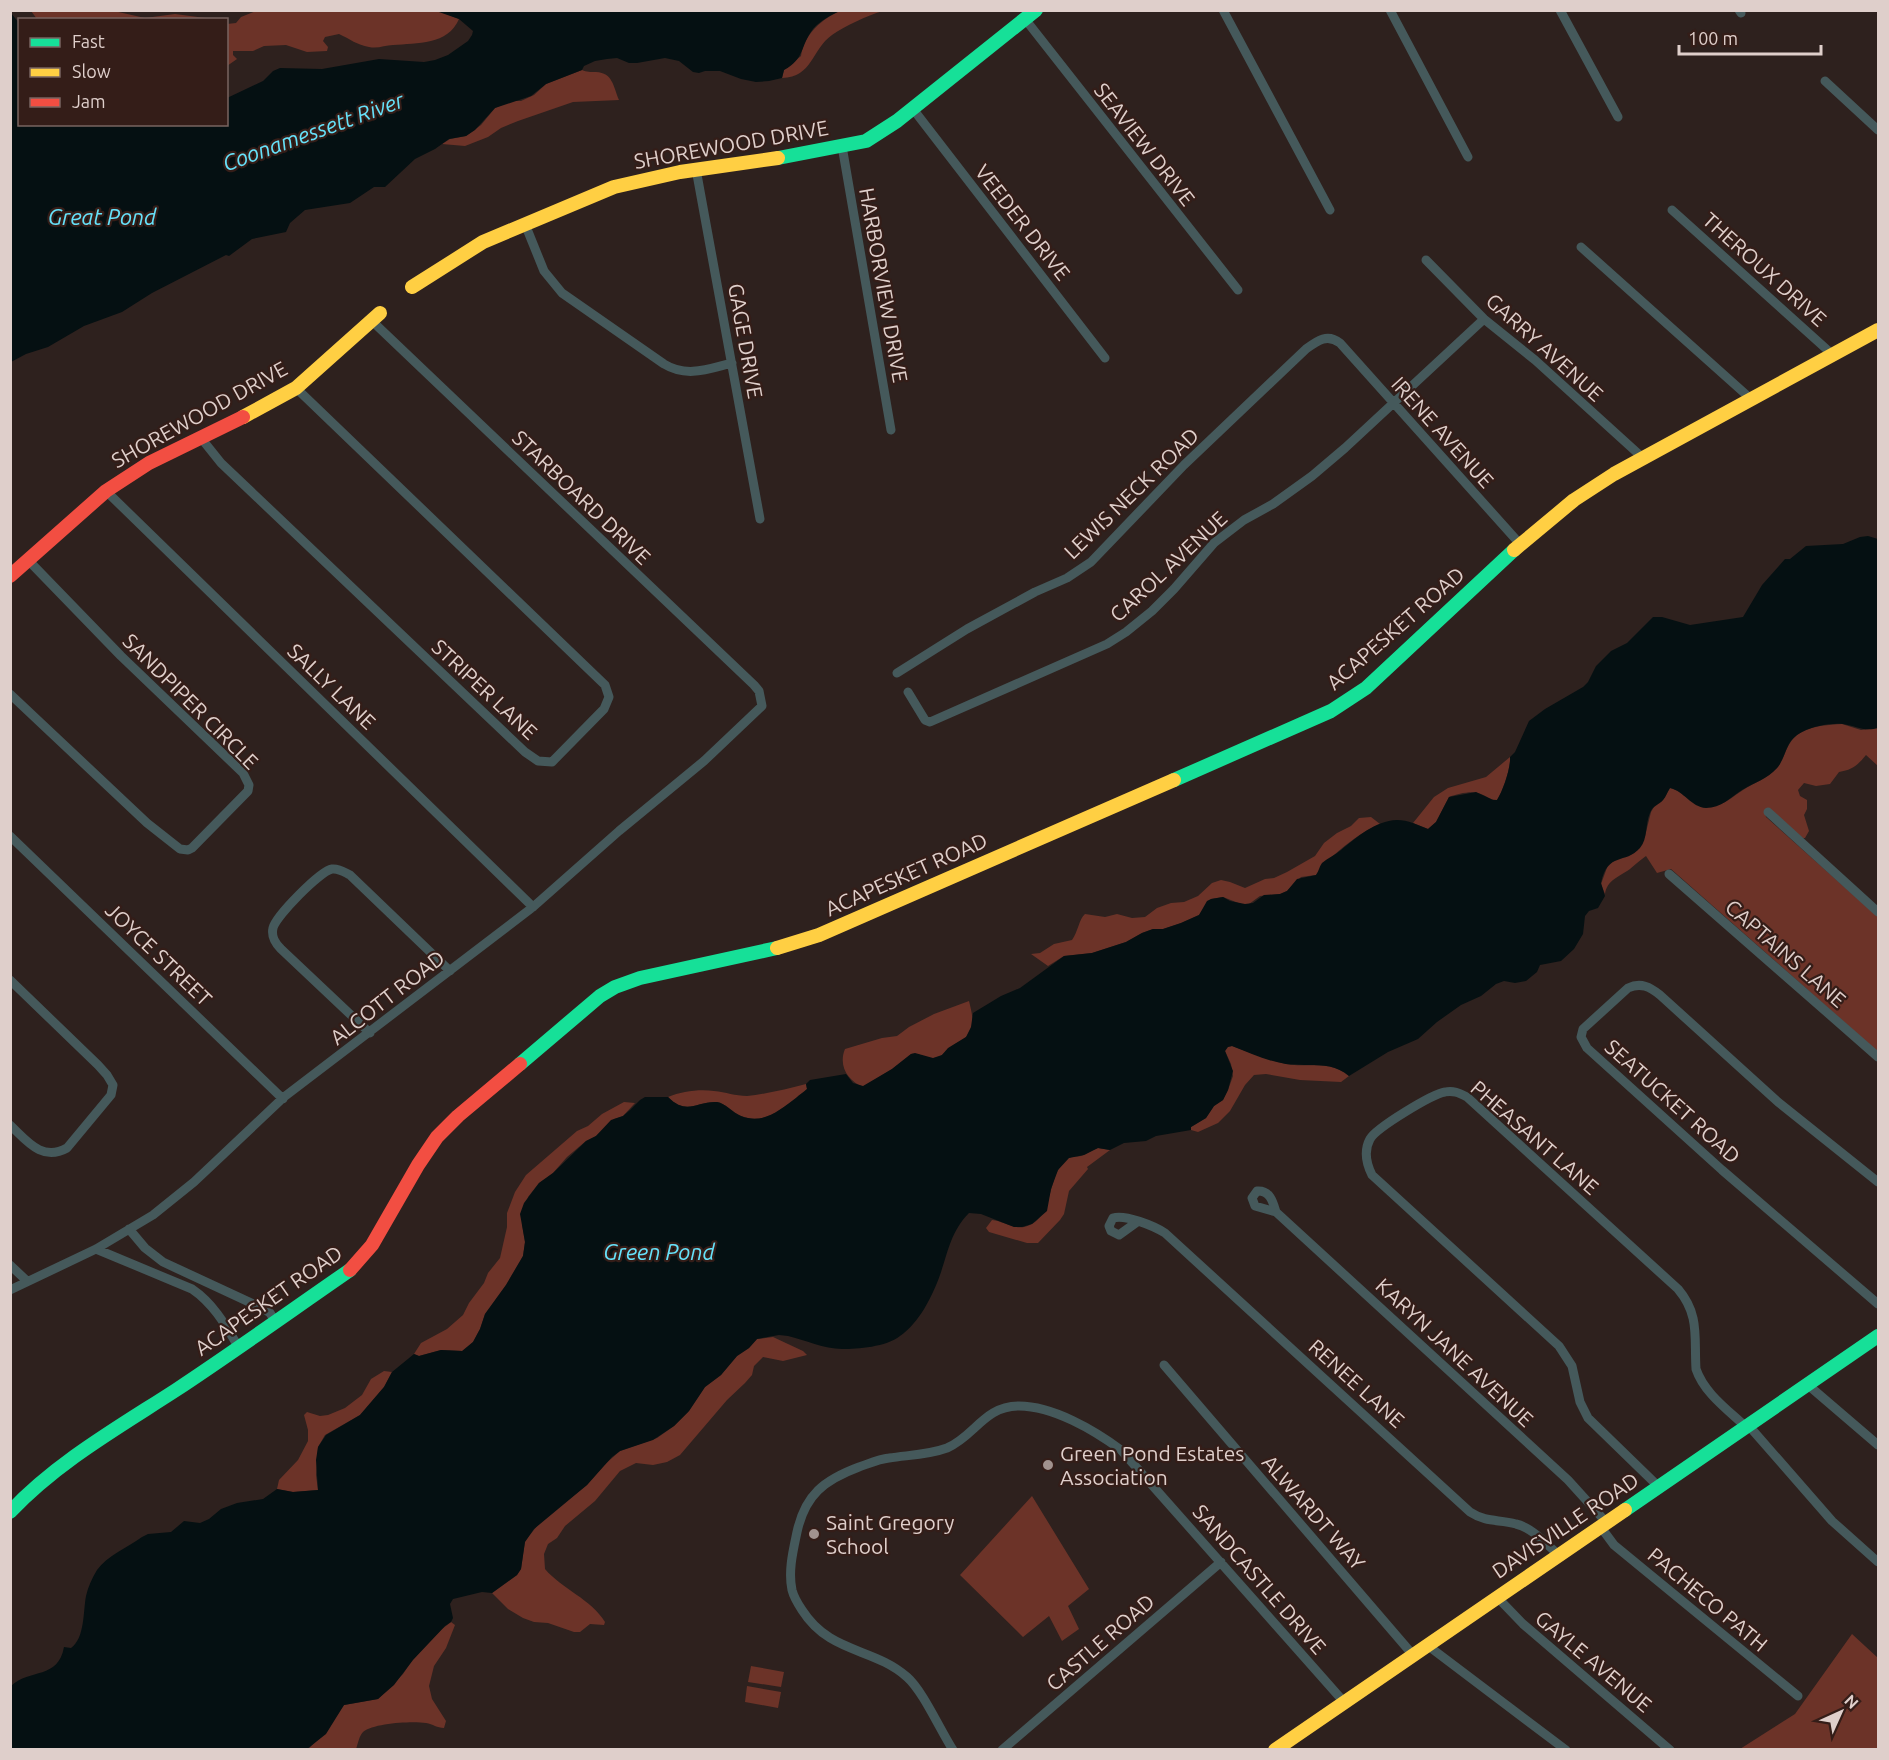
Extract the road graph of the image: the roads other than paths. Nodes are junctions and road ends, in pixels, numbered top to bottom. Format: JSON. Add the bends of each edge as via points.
{"nodes":[{"id":1,"x":1036,"y":10,"type":"edge"},
{"id":2,"x":1223,"y":10,"type":"edge"},
{"id":3,"x":1390,"y":10,"type":"edge"},
{"id":4,"x":1560,"y":10,"type":"edge"},
{"id":5,"x":1024,"y":20,"type":"junction"},
{"id":6,"x":1826,"y":81,"type":"dead end"},
{"id":7,"x":912,"y":109,"type":"junction"},
{"id":8,"x":1618,"y":117,"type":"dead end"},
{"id":9,"x":1878,"y":130,"type":"edge"},
{"id":10,"x":842,"y":146,"type":"junction"},
{"id":11,"x":1468,"y":157,"type":"dead end"},
{"id":12,"x":696,"y":170,"type":"junction"},
{"id":13,"x":1330,"y":210,"type":"dead end"},
{"id":14,"x":1672,"y":210,"type":"dead end"},
{"id":15,"x":525,"y":224,"type":"junction"},
{"id":16,"x":1581,"y":247,"type":"dead end"},
{"id":17,"x":1426,"y":260,"type":"dead end"},
{"id":18,"x":412,"y":287,"type":"dead end"},
{"id":19,"x":1238,"y":290,"type":"dead end"},
{"id":20,"x":376,"y":317,"type":"joint"},
{"id":21,"x":1484,"y":319,"type":"junction"},
{"id":22,"x":1878,"y":330,"type":"edge"},
{"id":23,"x":1340,"y":343,"type":"joint"},
{"id":24,"x":1833,"y":355,"type":"junction"},
{"id":25,"x":1105,"y":358,"type":"dead end"},
{"id":26,"x":732,"y":363,"type":"junction"},
{"id":27,"x":296,"y":388,"type":"junction"},
{"id":28,"x":1751,"y":399,"type":"junction"},
{"id":29,"x":1394,"y":403,"type":"junction"},
{"id":30,"x":891,"y":430,"type":"dead end"},
{"id":31,"x":201,"y":438,"type":"junction"},
{"id":32,"x":1643,"y":458,"type":"junction"},
{"id":33,"x":106,"y":491,"type":"junction"},
{"id":34,"x":760,"y":519,"type":"dead end"},
{"id":35,"x":1520,"y":544,"type":"junction"},
{"id":36,"x":29,"y":561,"type":"junction"},
{"id":37,"x":10,"y":576,"type":"edge"},
{"id":38,"x":897,"y":673,"type":"dead end"},
{"id":39,"x":908,"y":692,"type":"dead end"},
{"id":40,"x":10,"y":694,"type":"edge"},
{"id":41,"x":762,"y":702,"type":"joint"},
{"id":42,"x":1768,"y":812,"type":"dead end"},
{"id":43,"x":10,"y":836,"type":"edge"},
{"id":44,"x":1670,"y":874,"type":"dead end"},
{"id":45,"x":533,"y":907,"type":"junction"},
{"id":46,"x":1878,"y":912,"type":"edge"},
{"id":47,"x":450,"y":971,"type":"junction"},
{"id":48,"x":10,"y":980,"type":"edge"},
{"id":49,"x":370,"y":1033,"type":"junction"},
{"id":50,"x":1878,"y":1057,"type":"edge"},
{"id":51,"x":283,"y":1099,"type":"junction"},
{"id":52,"x":10,"y":1125,"type":"edge"},
{"id":53,"x":1878,"y":1182,"type":"edge"},
{"id":54,"x":1276,"y":1212,"type":"dead end"},
{"id":55,"x":1137,"y":1222,"type":"dead end"},
{"id":56,"x":129,"y":1229,"type":"junction"},
{"id":57,"x":96,"y":1249,"type":"junction"},
{"id":58,"x":10,"y":1265,"type":"edge"},
{"id":59,"x":27,"y":1281,"type":"junction"},
{"id":60,"x":10,"y":1290,"type":"edge"},
{"id":61,"x":1878,"y":1304,"type":"edge"},
{"id":62,"x":275,"y":1321,"type":"junction"},
{"id":63,"x":1878,"y":1336,"type":"edge"},
{"id":64,"x":239,"y":1348,"type":"junction"},
{"id":65,"x":1164,"y":1365,"type":"dead end"},
{"id":66,"x":1808,"y":1385,"type":"junction"},
{"id":67,"x":1748,"y":1426,"type":"junction"},
{"id":68,"x":1878,"y":1445,"type":"edge"},
{"id":69,"x":1659,"y":1487,"type":"junction"},
{"id":70,"x":10,"y":1512,"type":"edge"},
{"id":71,"x":1603,"y":1524,"type":"junction"},
{"id":72,"x":1559,"y":1555,"type":"junction"},
{"id":73,"x":1221,"y":1562,"type":"junction"},
{"id":74,"x":1878,"y":1562,"type":"edge"},
{"id":75,"x":1497,"y":1597,"type":"junction"},
{"id":76,"x":1427,"y":1646,"type":"junction"},
{"id":77,"x":1413,"y":1656,"type":"junction"},
{"id":78,"x":1798,"y":1696,"type":"dead end"},
{"id":79,"x":1344,"y":1702,"type":"junction"},
{"id":80,"x":953,"y":1749,"type":"edge"},
{"id":81,"x":1002,"y":1749,"type":"edge"},
{"id":82,"x":1275,"y":1749,"type":"edge"},
{"id":83,"x":1566,"y":1749,"type":"edge"},
{"id":84,"x":1670,"y":1749,"type":"edge"}],
"edges":[{"from":1,"to":5,"type":"main road","name":"SHOREWOOD DRIVE"},
{"from":2,"to":13,"type":"street"},
{"from":3,"to":11,"type":"street"},
{"from":4,"to":8,"type":"street"},
{"from":5,"to":7,"type":"main road","name":"SHOREWOOD DRIVE"},
{"from":5,"to":19,"type":"street","name":"SEAVIEW DRIVE"},
{"from":6,"to":9,"type":"street"},
{"from":7,"to":10,"type":"main road","name":"SHOREWOOD DRIVE","via":[[866,141]]},
{"from":7,"to":25,"type":"street","name":"VEEDER DRIVE"},
{"from":10,"to":12,"type":"main road","name":"SHOREWOOD DRIVE"},
{"from":10,"to":30,"type":"street","name":"HARBORVIEW DRIVE"},
{"from":12,"to":15,"type":"main road","name":"SHOREWOOD DRIVE","via":[[636,180]]},
{"from":12,"to":26,"type":"street","name":"GAGE DRIVE"},
{"from":14,"to":24,"type":"street","name":"THEROUX DRIVE"},
{"from":15,"to":18,"type":"main road","name":"SHOREWOOD DRIVE","via":[[483,242]]},
{"from":15,"to":26,"type":"street","via":[[544,271],[562,293],[664,364],[690,373]]},
{"from":16,"to":28,"type":"street"},
{"from":17,"to":21,"type":"street","name":"GARRY AVENUE"},
{"from":20,"to":27,"type":"main road","name":"SHOREWOOD DRIVE"},
{"from":20,"to":41,"type":"street","name":"STARBOARD DRIVE","via":[[754,685]]},
{"from":21,"to":29,"type":"street","name":"CAROL AVENUE"},
{"from":21,"to":32,"type":"street","name":"GARRY AVENUE"},
{"from":22,"to":24,"type":"main road","name":"ACAPESKET ROAD"},
{"from":23,"to":29,"type":"street","name":"IRENE AVENUE"},
{"from":23,"to":38,"type":"street","name":"LEWIS NECK ROAD","via":[[1327,338],[1306,349],[1084,567],[967,629]]},
{"from":24,"to":28,"type":"main road","name":"ACAPESKET ROAD"},
{"from":26,"to":34,"type":"street","name":"GAGE DRIVE"},
{"from":27,"to":31,"type":"main road","name":"SHOREWOOD DRIVE"},
{"from":27,"to":31,"type":"street","name":"STRIPER LANE","via":[[604,685],[609,697],[604,709],[552,762],[537,761],[525,752],[221,463]]},
{"from":28,"to":32,"type":"main road","name":"ACAPESKET ROAD"},
{"from":29,"to":35,"type":"street","name":"IRENE AVENUE"},
{"from":29,"to":39,"type":"street","name":"CAROL AVENUE","via":[[1292,491],[1225,533],[1152,611],[1107,644],[930,722]]},
{"from":31,"to":33,"type":"main road","name":"SHOREWOOD DRIVE","via":[[149,463]]},
{"from":32,"to":35,"type":"main road","name":"ACAPESKET ROAD","via":[[1574,500]]},
{"from":33,"to":36,"type":"main road","name":"SHOREWOOD DRIVE"},
{"from":33,"to":45,"type":"street","name":"SALLY LANE"},
{"from":35,"to":62,"type":"main road","name":"ACAPESKET ROAD","via":[[1365,688],[1331,711],[819,935],[782,947],[639,978],[608,991],[436,1137],[372,1245],[353,1268]]},
{"from":36,"to":37,"type":"main road","name":"SHOREWOOD DRIVE"},
{"from":36,"to":40,"type":"street","name":"SANDPIPER CIRCLE","via":[[243,773],[248,791],[192,848],[180,849],[147,823]]},
{"from":41,"to":45,"type":"street","name":"ALCOTT ROAD","via":[[762,708],[704,761]]},
{"from":42,"to":46,"type":"street"},
{"from":43,"to":51,"type":"street","name":"JOYCE STREET"},
{"from":44,"to":50,"type":"street","name":"CAPTAINS LANE"},
{"from":45,"to":47,"type":"street","name":"ALCOTT ROAD"},
{"from":47,"to":49,"type":"street","name":"ALCOTT ROAD"},
{"from":47,"to":49,"type":"street","via":[[350,875],[338,869],[318,876],[276,921],[272,935],[275,944]]},
{"from":48,"to":52,"type":"street","via":[[107,1075],[113,1091],[61,1151],[36,1150]]},
{"from":49,"to":51,"type":"street","name":"ALCOTT ROAD"},
{"from":51,"to":56,"type":"street","name":"ALCOTT ROAD","via":[[179,1195]]},
{"from":53,"to":61,"type":"street","name":"SEATUCKET ROAD","via":[[1768,1094],[1652,989],[1641,985],[1629,988],[1583,1029],[1581,1038],[1587,1048]]},
{"from":54,"to":71,"type":"street","name":"KARYN JANE AVENUE","via":[[1568,1480]]},
{"from":55,"to":72,"type":"street","name":"RENEE LANE","via":[[1165,1233],[1470,1512],[1486,1520],[1522,1526]]},
{"from":56,"to":57,"type":"street","name":"ALCOTT ROAD"},
{"from":56,"to":62,"type":"street","via":[[163,1262],[259,1306]]},
{"from":57,"to":59,"type":"street","name":"ALCOTT ROAD"},
{"from":57,"to":64,"type":"street","via":[[203,1296]]},
{"from":58,"to":59,"type":"street"},
{"from":59,"to":60,"type":"street","name":"ALCOTT ROAD"},
{"from":62,"to":64,"type":"main road","name":"ACAPESKET ROAD"},
{"from":63,"to":66,"type":"main road","name":"DAVISVILLE ROAD"},
{"from":64,"to":70,"type":"main road","name":"ACAPESKET ROAD","via":[[50,1475]]},
{"from":65,"to":77,"type":"street","name":"ALWARDT WAY"},
{"from":66,"to":67,"type":"main road","name":"DAVISVILLE ROAD"},
{"from":66,"to":68,"type":"street"},
{"from":67,"to":69,"type":"main road","name":"DAVISVILLE ROAD"},
{"from":67,"to":69,"type":"street","name":"PHEASANT LANE","via":[[1710,1393],[1698,1377],[1695,1322],[1685,1297],[1467,1097],[1452,1091],[1436,1095],[1379,1129],[1367,1147],[1371,1175],[1559,1346],[1572,1366],[1588,1418]]},
{"from":67,"to":74,"type":"street","name":"PHEASANT LANE","via":[[1832,1521]]},
{"from":69,"to":71,"type":"main road","name":"DAVISVILLE ROAD"},
{"from":71,"to":72,"type":"main road","name":"DAVISVILLE ROAD"},
{"from":71,"to":78,"type":"street","name":"PACHECO PATH","via":[[1614,1545]]},
{"from":72,"to":75,"type":"main road","name":"DAVISVILLE ROAD"},
{"from":73,"to":79,"type":"street","name":"SANDCASTLE DRIVE"},
{"from":73,"to":80,"type":"street","name":"SANDCASTLE DRIVE","via":[[1121,1450],[1107,1439],[1043,1408],[1006,1406],[985,1417],[946,1448],[888,1458],[825,1482],[808,1502],[799,1521],[791,1559],[796,1601],[811,1623],[828,1637],[897,1668],[910,1679]]},
{"from":73,"to":81,"type":"street","name":"CASTLE ROAD"},
{"from":75,"to":76,"type":"main road","name":"DAVISVILLE ROAD"},
{"from":75,"to":84,"type":"street","name":"GAYLE AVENUE","via":[[1523,1624]]},
{"from":76,"to":77,"type":"main road","name":"DAVISVILLE ROAD"},
{"from":76,"to":83,"type":"street"},
{"from":77,"to":79,"type":"main road","name":"DAVISVILLE ROAD"},
{"from":79,"to":82,"type":"main road","name":"DAVISVILLE ROAD"}]}
